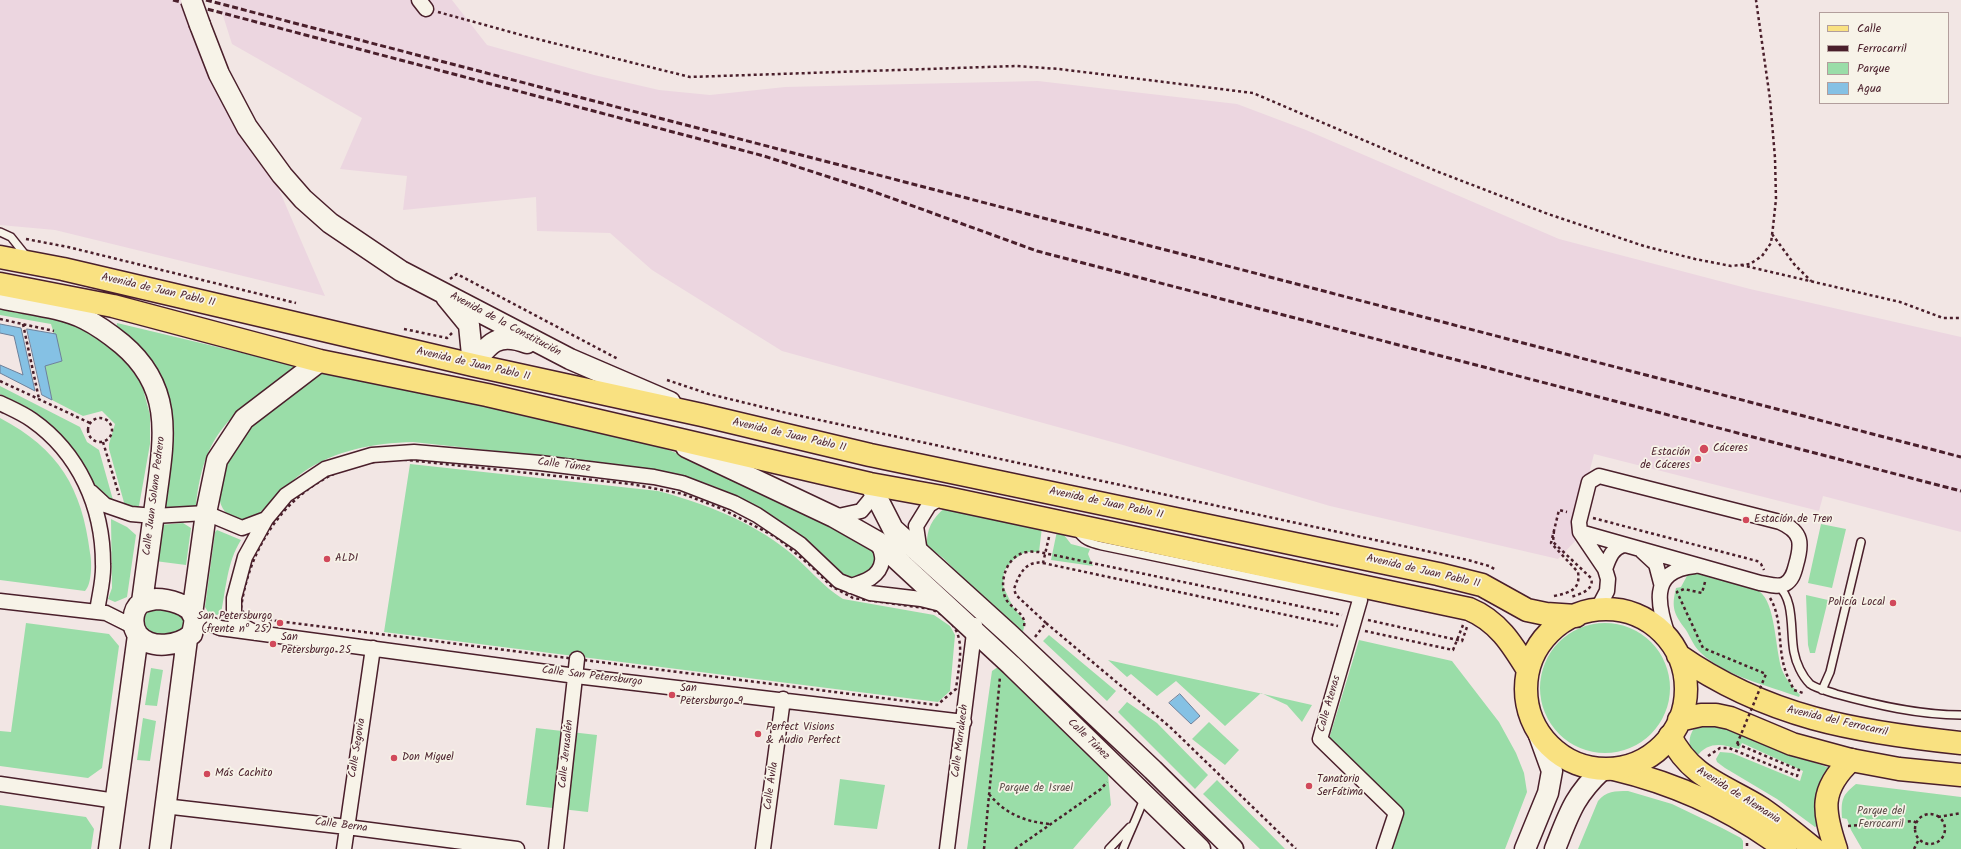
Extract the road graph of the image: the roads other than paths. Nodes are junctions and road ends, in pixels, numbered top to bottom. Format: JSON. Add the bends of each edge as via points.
{"nodes":[{"id":1,"x":191,"y":0,"type":"edge"},
{"id":2,"x":0,"y":232,"type":"edge"},
{"id":3,"x":0,"y":256,"type":"edge"},
{"id":4,"x":31,"y":262,"type":"junction"},
{"id":5,"x":0,"y":284,"type":"edge"},
{"id":6,"x":441,"y":291,"type":"junction"},
{"id":7,"x":0,"y":298,"type":"edge"},
{"id":8,"x":570,"y":359,"type":"junction"},
{"id":9,"x":320,"y":361,"type":"junction"},
{"id":10,"x":472,"y":365,"type":"junction"},
{"id":11,"x":487,"y":395,"type":"junction"},
{"id":12,"x":0,"y":402,"type":"edge"},
{"id":13,"x":702,"y":415,"type":"junction"},
{"id":14,"x":666,"y":437,"type":"junction"},
{"id":15,"x":870,"y":455,"type":"junction"},
{"id":16,"x":873,"y":489,"type":"junction"},
{"id":17,"x":90,"y":490,"type":"junction"},
{"id":18,"x":942,"y":497,"type":"junction"},
{"id":19,"x":206,"y":513,"type":"junction"},
{"id":20,"x":154,"y":516,"type":"junction"},
{"id":21,"x":834,"y":517,"type":"junction"},
{"id":22,"x":266,"y":519,"type":"junction"},
{"id":23,"x":1580,"y":532,"type":"junction"},
{"id":24,"x":878,"y":542,"type":"junction"},
{"id":25,"x":1861,"y":542,"type":"dead end"},
{"id":26,"x":1624,"y":544,"type":"junction"},
{"id":27,"x":1640,"y":549,"type":"junction"},
{"id":28,"x":920,"y":552,"type":"junction"},
{"id":29,"x":1704,"y":567,"type":"junction"},
{"id":30,"x":1605,"y":569,"type":"junction"},
{"id":31,"x":1662,"y":584,"type":"junction"},
{"id":32,"x":851,"y":586,"type":"junction"},
{"id":33,"x":1778,"y":586,"type":"junction"},
{"id":34,"x":1369,"y":595,"type":"junction"},
{"id":35,"x":970,"y":600,"type":"junction"},
{"id":36,"x":0,"y":601,"type":"edge"},
{"id":37,"x":947,"y":606,"type":"junction"},
{"id":38,"x":1571,"y":607,"type":"junction"},
{"id":39,"x":1597,"y":610,"type":"junction"},
{"id":40,"x":101,"y":612,"type":"junction"},
{"id":41,"x":137,"y":618,"type":"junction"},
{"id":42,"x":191,"y":626,"type":"junction"},
{"id":43,"x":256,"y":633,"type":"junction"},
{"id":44,"x":975,"y":634,"type":"junction"},
{"id":45,"x":1009,"y":634,"type":"junction"},
{"id":46,"x":373,"y":648,"type":"junction"},
{"id":47,"x":1674,"y":648,"type":"junction"},
{"id":48,"x":577,"y":659,"type":"road end"},
{"id":49,"x":1528,"y":670,"type":"junction"},
{"id":50,"x":576,"y":676,"type":"junction"},
{"id":51,"x":1822,"y":690,"type":"junction"},
{"id":52,"x":784,"y":699,"type":"junction"},
{"id":53,"x":1961,"y":715,"type":"edge"},
{"id":54,"x":964,"y":722,"type":"junction"},
{"id":55,"x":1675,"y":728,"type":"junction"},
{"id":56,"x":1539,"y":735,"type":"junction"},
{"id":57,"x":1961,"y":743,"type":"edge"},
{"id":58,"x":1851,"y":760,"type":"junction"},
{"id":59,"x":1608,"y":769,"type":"junction"},
{"id":60,"x":1152,"y":770,"type":"junction"},
{"id":61,"x":1961,"y":775,"type":"edge"},
{"id":62,"x":0,"y":784,"type":"edge"},
{"id":63,"x":1145,"y":794,"type":"junction"},
{"id":64,"x":116,"y":802,"type":"junction"},
{"id":65,"x":164,"y":806,"type":"junction"},
{"id":66,"x":1131,"y":825,"type":"junction"},
{"id":67,"x":347,"y":827,"type":"junction"},
{"id":68,"x":1839,"y":839,"type":"edge"},
{"id":69,"x":109,"y":849,"type":"edge"},
{"id":70,"x":160,"y":849,"type":"edge"},
{"id":71,"x":344,"y":849,"type":"edge"},
{"id":72,"x":518,"y":849,"type":"edge"},
{"id":73,"x":556,"y":849,"type":"edge"},
{"id":74,"x":763,"y":849,"type":"edge"},
{"id":75,"x":948,"y":849,"type":"edge"},
{"id":76,"x":1109,"y":849,"type":"edge"},
{"id":77,"x":1123,"y":849,"type":"edge"},
{"id":78,"x":1200,"y":849,"type":"edge"},
{"id":79,"x":1233,"y":849,"type":"edge"},
{"id":80,"x":1384,"y":849,"type":"edge"},
{"id":81,"x":1525,"y":849,"type":"edge"},
{"id":82,"x":1555,"y":849,"type":"edge"},
{"id":83,"x":1786,"y":849,"type":"edge"},
{"id":84,"x":1814,"y":849,"type":"edge"}],
"edges":[{"from":1,"to":6,"type":"main road","name":"Avenida de la Constitución","bridge":true,"via":[[219,74],[247,127],[282,175],[330,223],[401,271]]},
{"from":2,"to":4,"type":"lane","via":[[11,236]]},
{"from":3,"to":4,"type":"main road","name":"Avenida de Juan Pablo II"},
{"from":4,"to":10,"type":"main road","name":"Avenida de Juan Pablo II"},
{"from":5,"to":9,"type":"main road","via":[[113,306]]},
{"from":6,"to":8,"type":"main road","name":"Avenida de la Constitución"},
{"from":6,"to":10,"type":"main road","name":"Avenida de la Constitución","via":[[469,325]]},
{"from":7,"to":20,"type":"main road","name":"Calle Juan Solano Pedrero","via":[[84,318],[100,327],[138,358],[161,401],[164,420],[164,442]]},
{"from":8,"to":10,"type":"main road","name":"Avenida de la Constitución","via":[[509,338],[494,341]]},
{"from":8,"to":13,"type":"main road","name":"Avenida de la Constitución"},
{"from":9,"to":11,"type":"main road"},
{"from":9,"to":19,"type":"main road","via":[[244,419],[217,460]]},
{"from":10,"to":11,"type":"main road"},
{"from":10,"to":13,"type":"main road","name":"Avenida de Juan Pablo II"},
{"from":11,"to":14,"type":"main road"},
{"from":12,"to":17,"type":"street","via":[[31,419],[57,441],[76,465]]},
{"from":13,"to":15,"type":"main road","name":"Avenida de Juan Pablo II"},
{"from":14,"to":16,"type":"main road"},
{"from":14,"to":21,"type":"main road","name":"Calle Túnez"},
{"from":15,"to":16,"type":"main road"},
{"from":15,"to":38,"type":"main road","name":"Avenida de Juan Pablo II","via":[[1486,575],[1527,610],[1546,614]]},
{"from":16,"to":18,"type":"main road"},
{"from":16,"to":21,"type":"street","via":[[860,511]]},
{"from":16,"to":28,"type":"main road","name":"Calle Túnez","via":[[893,529]]},
{"from":17,"to":20,"type":"street","via":[[106,506]]},
{"from":17,"to":40,"type":"street","via":[[100,521],[104,565]]},
{"from":18,"to":28,"type":"street","via":[[929,505],[916,526]]},
{"from":18,"to":34,"type":"main road","via":[[1062,522]]},
{"from":19,"to":20,"type":"street"},
{"from":19,"to":22,"type":"street","name":"Calle Túnez","via":[[242,528]]},
{"from":19,"to":42,"type":"main road"},
{"from":20,"to":41,"type":"main road","name":"Calle Juan Solano Pedrero"},
{"from":21,"to":24,"type":"main road","name":"Calle Túnez"},
{"from":22,"to":32,"type":"street","name":"Calle Túnez","via":[[286,495],[325,469],[372,455],[414,452],[540,463],[654,477],[703,490],[734,503],[771,524],[800,544],[838,581]]},
{"from":22,"to":43,"type":"street","name":"Calle Túnez","via":[[245,557],[234,598],[234,617],[238,624]]},
{"from":23,"to":26,"type":"street"},
{"from":23,"to":30,"type":"street"},
{"from":23,"to":33,"type":"street","via":[[1578,522],[1589,482],[1603,475],[1780,522],[1795,531],[1800,539],[1800,550],[1792,577]]},
{"from":24,"to":32,"type":"street","via":[[883,560],[877,572],[866,581]]},
{"from":24,"to":37,"type":"main road","name":"Calle Túnez"},
{"from":25,"to":51,"type":"lane","via":[[1830,672]]},
{"from":26,"to":27,"type":"street"},
{"from":26,"to":30,"type":"street","via":[[1613,551]]},
{"from":27,"to":29,"type":"street"},
{"from":27,"to":31,"type":"street","via":[[1656,564]]},
{"from":28,"to":35,"type":"main road","name":"Calle Túnez"},
{"from":29,"to":31,"type":"street","via":[[1678,570],[1668,575]]},
{"from":29,"to":33,"type":"street"},
{"from":30,"to":39,"type":"street","via":[[1608,579],[1607,591]]},
{"from":31,"to":47,"type":"street","via":[[1659,602]]},
{"from":32,"to":37,"type":"street","name":"Calle Túnez","via":[[870,593],[921,599]]},
{"from":33,"to":51,"type":"lane","via":[[1787,599],[1794,653],[1801,672],[1811,684]]},
{"from":34,"to":49,"type":"main road","via":[[1471,610],[1485,616],[1500,630]]},
{"from":34,"to":80,"type":"street","name":"Calle Atenas","via":[[1353,623],[1320,739],[1396,812]]},
{"from":35,"to":44,"type":"street","name":"Calle Túnez","via":[[976,615]]},
{"from":35,"to":45,"type":"main road","name":"Calle Túnez"},
{"from":36,"to":40,"type":"street"},
{"from":37,"to":44,"type":"main road","name":"Calle Túnez"},
{"from":38,"to":39,"type":"main road"},
{"from":38,"to":49,"type":"main road","name":"Avenida de Alemania","via":[[1540,643]]},
{"from":39,"to":47,"type":"main road","via":[[1614,610],[1643,618],[1655,626]]},
{"from":40,"to":41,"type":"street"},
{"from":41,"to":42,"type":"main road","via":[[156,599],[169,600],[181,604]]},
{"from":41,"to":42,"type":"main road","via":[[148,641],[162,645],[175,644]]},
{"from":41,"to":64,"type":"main road","name":"Calle Juan Solano Pedrero"},
{"from":42,"to":43,"type":"street","name":"Calle San Petersburgo"},
{"from":42,"to":65,"type":"main road"},
{"from":43,"to":46,"type":"street","name":"Calle San Petersburgo"},
{"from":44,"to":45,"type":"street"},
{"from":44,"to":54,"type":"street","name":"Calle Marrakech"},
{"from":44,"to":63,"type":"main road","name":"Calle Túnez","via":[[1011,665]]},
{"from":45,"to":60,"type":"main road","name":"Calle Túnez"},
{"from":46,"to":50,"type":"street","name":"Calle San Petersburgo"},
{"from":46,"to":67,"type":"street","name":"Calle Segovia"},
{"from":47,"to":55,"type":"main road","via":[[1685,680],[1686,692]]},
{"from":47,"to":57,"type":"main road","name":"Avenida del Ferrocarril","via":[[1700,670],[1733,689],[1765,704],[1801,716],[1905,738]]},
{"from":48,"to":50,"type":"street","name":"Calle Jerusalén"},
{"from":49,"to":56,"type":"main road","name":"Avenida de Alemania","via":[[1526,697]]},
{"from":50,"to":52,"type":"street","name":"Calle San Petersburgo"},
{"from":50,"to":73,"type":"street","name":"Calle Jerusalén"},
{"from":51,"to":53,"type":"lane","via":[[1857,700],[1919,712]]},
{"from":52,"to":54,"type":"street","name":"Calle San Petersburgo"},
{"from":52,"to":74,"type":"street","name":"Calle Ávila"},
{"from":54,"to":75,"type":"street","name":"Calle Marrakech"},
{"from":55,"to":58,"type":"main road","via":[[1701,715],[1716,715],[1730,718],[1792,744]]},
{"from":55,"to":59,"type":"main road","via":[[1655,752],[1644,760]]},
{"from":55,"to":84,"type":"main road","name":"Avenida de Alemania","via":[[1684,760],[1697,772],[1761,808]]},
{"from":56,"to":59,"type":"main road","name":"Avenida de Alemania","via":[[1547,745],[1575,764]]},
{"from":56,"to":81,"type":"main road","via":[[1552,771],[1548,793]]},
{"from":58,"to":61,"type":"main road","via":[[1898,769]]},
{"from":58,"to":68,"type":"main road","via":[[1835,777],[1825,800],[1828,826]]},
{"from":59,"to":82,"type":"main road","via":[[1580,792]]},
{"from":59,"to":83,"type":"main road","name":"Avenida de Alemania","via":[[1652,778],[1709,802],[1757,828]]},
{"from":60,"to":63,"type":"street"},
{"from":60,"to":79,"type":"main road","name":"Calle Túnez"},
{"from":62,"to":64,"type":"street"},
{"from":63,"to":66,"type":"lane","via":[[1137,820]]},
{"from":63,"to":78,"type":"main road","name":"Calle Túnez"},
{"from":64,"to":69,"type":"main road","name":"Calle Juan Solano Pedrero"},
{"from":65,"to":67,"type":"street","name":"Calle Berna"},
{"from":65,"to":70,"type":"main road"},
{"from":66,"to":76,"type":"lane"},
{"from":66,"to":77,"type":"lane"},
{"from":67,"to":71,"type":"street","name":"Calle Segovia"},
{"from":67,"to":72,"type":"street","name":"Calle Berna"}]}
